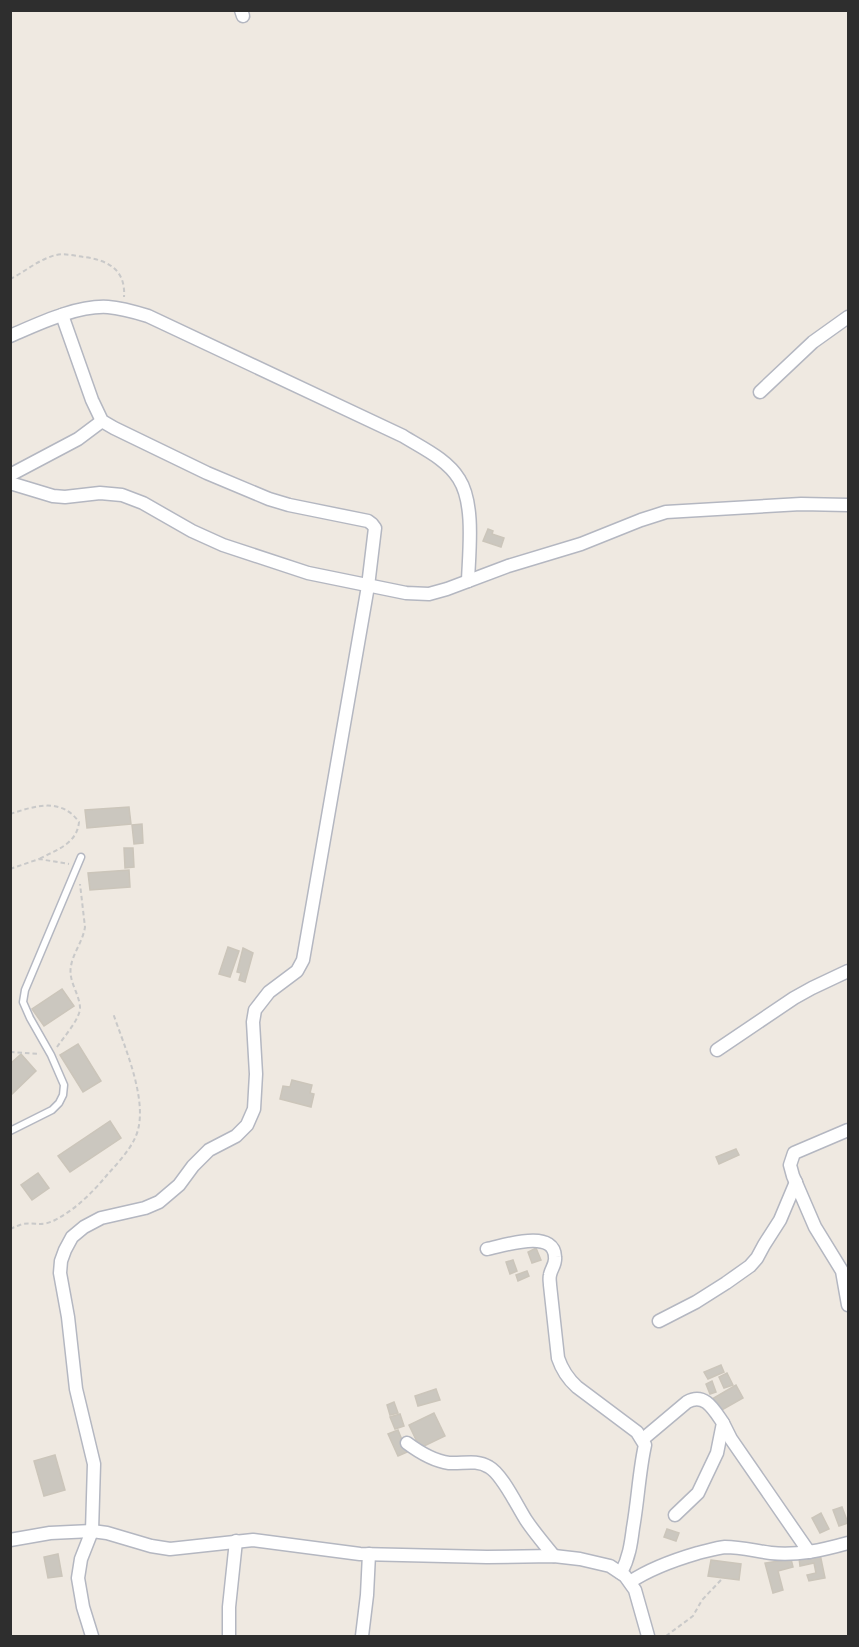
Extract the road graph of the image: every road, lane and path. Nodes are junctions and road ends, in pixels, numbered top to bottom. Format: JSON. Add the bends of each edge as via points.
{"nodes":[{"id":1,"x":10,"y":279,"type":"edge"},
{"id":2,"x":124,"y":309,"type":"junction"},
{"id":3,"x":62,"y":315,"type":"junction"},
{"id":4,"x":849,"y":317,"type":"edge"},
{"id":5,"x":10,"y":336,"type":"edge"},
{"id":6,"x":760,"y":392,"type":"dead end"},
{"id":7,"x":102,"y":421,"type":"junction"},
{"id":8,"x":10,"y":476,"type":"edge"},
{"id":9,"x":10,"y":483,"type":"edge"},
{"id":10,"x":849,"y":505,"type":"edge"},
{"id":11,"x":468,"y":581,"type":"junction"},
{"id":12,"x":368,"y":586,"type":"junction"},
{"id":13,"x":10,"y":814,"type":"edge"},
{"id":14,"x":81,"y":857,"type":"dead end"},
{"id":15,"x":39,"y":859,"type":"junction"},
{"id":16,"x":77,"y":866,"type":"junction"},
{"id":17,"x":10,"y":869,"type":"edge"},
{"id":18,"x":849,"y":972,"type":"edge"},
{"id":19,"x":113,"y":1013,"type":"dead end"},
{"id":20,"x":717,"y":1050,"type":"dead end"},
{"id":21,"x":10,"y":1052,"type":"edge"},
{"id":22,"x":51,"y":1055,"type":"junction"},
{"id":23,"x":849,"y":1130,"type":"edge"},
{"id":24,"x":10,"y":1131,"type":"edge"},
{"id":25,"x":796,"y":1182,"type":"junction"},
{"id":26,"x":10,"y":1229,"type":"edge"},
{"id":27,"x":487,"y":1249,"type":"dead end"},
{"id":28,"x":845,"y":1268,"type":"edge"},
{"id":29,"x":849,"y":1305,"type":"edge"},
{"id":30,"x":659,"y":1321,"type":"dead end"},
{"id":31,"x":723,"y":1423,"type":"junction"},
{"id":32,"x":643,"y":1439,"type":"junction"},
{"id":33,"x":407,"y":1443,"type":"dead end"},
{"id":34,"x":675,"y":1515,"type":"dead end"},
{"id":35,"x":92,"y":1531,"type":"junction"},
{"id":36,"x":10,"y":1540,"type":"edge"},
{"id":37,"x":236,"y":1541,"type":"junction"},
{"id":38,"x":849,"y":1544,"type":"edge"},
{"id":39,"x":809,"y":1552,"type":"junction"},
{"id":40,"x":369,"y":1554,"type":"junction"},
{"id":41,"x":554,"y":1556,"type":"junction"},
{"id":42,"x":626,"y":1577,"type":"junction"},
{"id":43,"x":721,"y":1580,"type":"dead end"},
{"id":44,"x":92,"y":1636,"type":"edge"},
{"id":45,"x":229,"y":1636,"type":"edge"},
{"id":46,"x":362,"y":1636,"type":"edge"},
{"id":47,"x":648,"y":1636,"type":"edge"},
{"id":48,"x":666,"y":1636,"type":"edge"}],
"edges":[{"from":1,"to":2,"type":"path","via":[[56,255],[95,258],[116,269],[121,277]]},
{"from":2,"to":3,"type":"street","via":[[106,306]]},
{"from":2,"to":11,"type":"street","via":[[148,316],[332,402],[403,436],[439,459],[459,478],[467,503]]},
{"from":3,"to":5,"type":"street"},
{"from":3,"to":7,"type":"street"},
{"from":4,"to":6,"type":"street","via":[[813,342]]},
{"from":7,"to":8,"type":"street","via":[[78,439]]},
{"from":7,"to":12,"type":"street","via":[[269,499],[372,524],[375,528]]},
{"from":9,"to":12,"type":"street","via":[[59,497],[122,495],[223,545],[308,573]]},
{"from":10,"to":11,"type":"street","via":[[801,504],[666,513]]},
{"from":11,"to":12,"type":"street","via":[[429,594]]},
{"from":12,"to":35,"type":"street","via":[[303,960],[297,971],[269,992],[255,1010],[255,1097],[247,1125],[236,1136],[209,1150],[159,1202],[101,1218],[84,1227],[72,1238],[61,1261],[76,1389],[94,1464]]},
{"from":13,"to":15,"type":"path","via":[[43,804],[65,810],[79,822],[72,840]]},
{"from":14,"to":16,"type":"lane"},
{"from":15,"to":16,"type":"path"},
{"from":15,"to":17,"type":"path"},
{"from":16,"to":22,"type":"path","via":[[85,927],[70,969],[80,1008]]},
{"from":16,"to":22,"type":"lane","via":[[23,1002]]},
{"from":18,"to":20,"type":"street","via":[[794,998]]},
{"from":19,"to":26,"type":"path","via":[[140,1102],[135,1138],[96,1187],[69,1211],[44,1225],[20,1224]]},
{"from":21,"to":22,"type":"path"},
{"from":22,"to":24,"type":"lane","via":[[64,1085],[59,1103]]},
{"from":23,"to":25,"type":"street","via":[[794,1153],[790,1165]]},
{"from":25,"to":28,"type":"street","via":[[815,1227]]},
{"from":25,"to":30,"type":"street","via":[[780,1220],[750,1266]]},
{"from":27,"to":32,"type":"street","via":[[532,1240],[549,1245],[555,1252],[550,1285],[561,1369],[577,1387]]},
{"from":28,"to":29,"type":"street"},
{"from":31,"to":32,"type":"street","via":[[704,1400],[693,1399]]},
{"from":31,"to":34,"type":"street","via":[[717,1453],[698,1493]]},
{"from":31,"to":39,"type":"street"},
{"from":32,"to":42,"type":"street"},
{"from":33,"to":41,"type":"street","via":[[443,1461],[475,1462],[495,1470]]},
{"from":35,"to":36,"type":"street"},
{"from":35,"to":37,"type":"street","via":[[170,1549]]},
{"from":35,"to":44,"type":"street","via":[[78,1578]]},
{"from":37,"to":40,"type":"street"},
{"from":37,"to":45,"type":"street"},
{"from":38,"to":39,"type":"street"},
{"from":39,"to":42,"type":"street","via":[[769,1553],[724,1547]]},
{"from":40,"to":41,"type":"street"},
{"from":40,"to":46,"type":"street"},
{"from":41,"to":42,"type":"street","via":[[599,1562]]},
{"from":42,"to":47,"type":"street"},
{"from":43,"to":48,"type":"path","via":[[693,1616]]}]}
